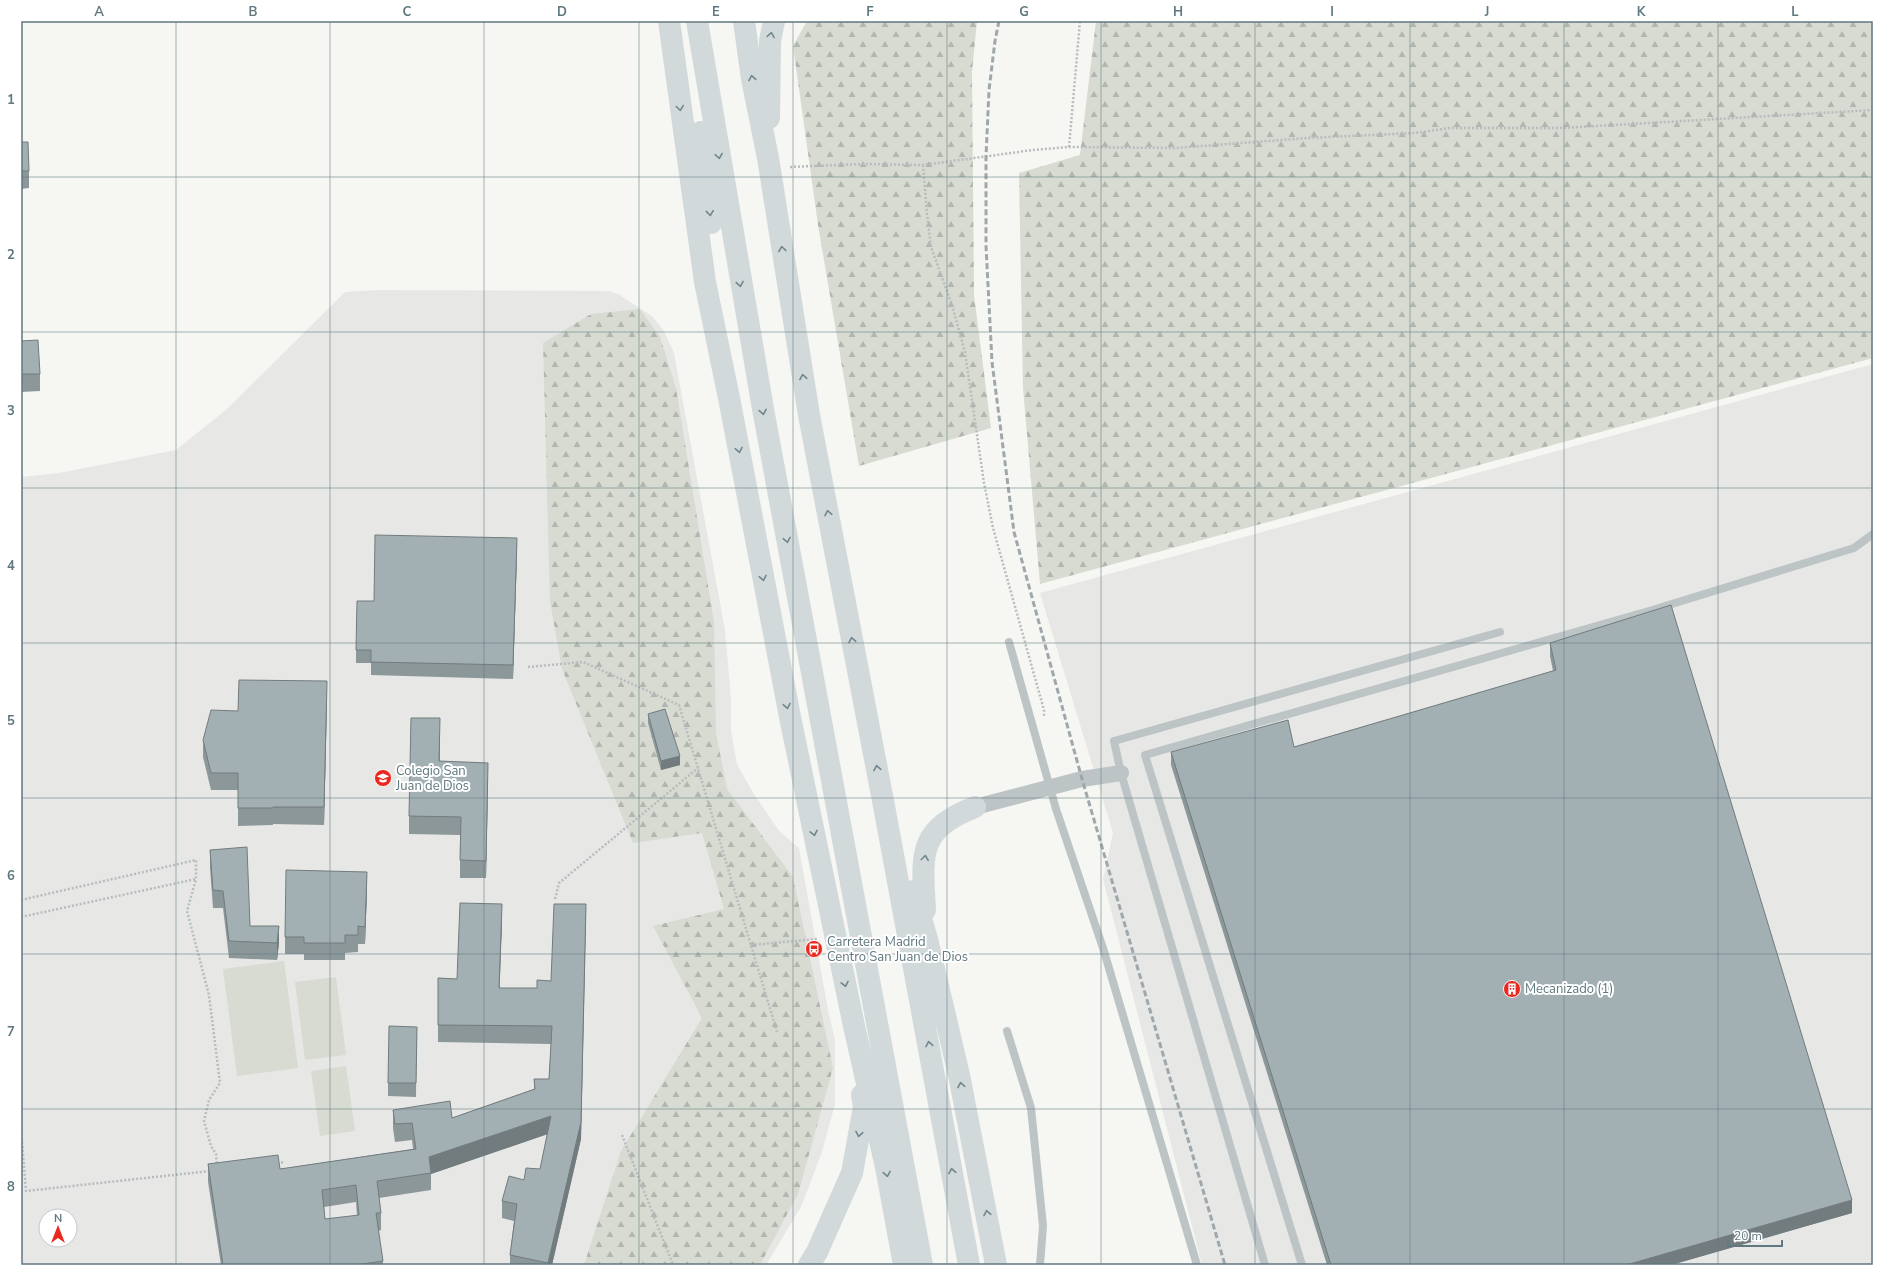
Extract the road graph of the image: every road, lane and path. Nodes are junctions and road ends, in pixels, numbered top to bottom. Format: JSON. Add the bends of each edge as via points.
{"nodes":[{"id":1,"x":664,"y":21,"type":"edge"},
{"id":2,"x":669,"y":21,"type":"edge"},
{"id":3,"x":692,"y":21,"type":"edge"},
{"id":4,"x":697,"y":21,"type":"edge"},
{"id":5,"x":744,"y":21,"type":"edge"},
{"id":6,"x":774,"y":21,"type":"edge"},
{"id":7,"x":1080,"y":21,"type":"edge"},
{"id":8,"x":675,"y":69,"type":"junction"},
{"id":9,"x":1873,"y":110,"type":"edge"},
{"id":10,"x":1069,"y":147,"type":"junction"},
{"id":11,"x":769,"y":163,"type":"junction"},
{"id":12,"x":923,"y":165,"type":"junction"},
{"id":13,"x":729,"y":398,"type":"junction"},
{"id":14,"x":1873,"y":534,"type":"edge"},
{"id":15,"x":1500,"y":632,"type":"dead end"},
{"id":16,"x":1009,"y":642,"type":"dead end"},
{"id":17,"x":528,"y":668,"type":"dead end"},
{"id":18,"x":1044,"y":717,"type":"dead end"},
{"id":19,"x":698,"y":768,"type":"junction"},
{"id":20,"x":1121,"y":773,"type":"junction"},
{"id":21,"x":1050,"y":788,"type":"junction"},
{"id":22,"x":884,"y":806,"type":"junction"},
{"id":23,"x":975,"y":807,"type":"joint"},
{"id":24,"x":196,"y":879,"type":"junction"},
{"id":25,"x":555,"y":899,"type":"dead end"},
{"id":26,"x":21,"y":900,"type":"edge"},
{"id":27,"x":21,"y":917,"type":"edge"},
{"id":28,"x":835,"y":938,"type":"junction"},
{"id":29,"x":927,"y":939,"type":"junction"},
{"id":30,"x":751,"y":945,"type":"junction"},
{"id":31,"x":854,"y":1026,"type":"junction"},
{"id":32,"x":1007,"y":1031,"type":"dead end"},
{"id":33,"x":777,"y":1032,"type":"dead end"},
{"id":34,"x":21,"y":1130,"type":"edge"},
{"id":35,"x":622,"y":1135,"type":"dead end"},
{"id":36,"x":284,"y":1162,"type":"dead end"},
{"id":37,"x":269,"y":1164,"type":"edge"},
{"id":38,"x":997,"y":1259,"type":"edge"},
{"id":39,"x":673,"y":1265,"type":"edge"},
{"id":40,"x":809,"y":1265,"type":"edge"},
{"id":41,"x":904,"y":1265,"type":"edge"},
{"id":42,"x":922,"y":1265,"type":"edge"},
{"id":43,"x":969,"y":1265,"type":"edge"},
{"id":44,"x":1040,"y":1265,"type":"edge"},
{"id":45,"x":1197,"y":1265,"type":"edge"},
{"id":46,"x":1265,"y":1265,"type":"edge"},
{"id":47,"x":1302,"y":1265,"type":"edge"}],
"edges":[{"from":1,"to":8,"type":"highway"},
{"from":2,"to":8,"type":"highway"},
{"from":3,"to":13,"type":"highway","one_way":true},
{"from":4,"to":42,"type":"highway","one_way":true,"via":[[761,401]]},
{"from":11,"to":5,"type":"highway","one_way":true,"via":[[752,79]]},
{"from":11,"to":6,"type":"highway","one_way":true,"via":[[770,41]]},
{"from":7,"to":10,"type":"path"},
{"from":8,"to":13,"type":"highway","one_way":true,"via":[[705,282]]},
{"from":9,"to":10,"type":"path","via":[[1562,128],[1450,128],[1415,134],[1308,138],[1176,148]]},
{"from":10,"to":12,"type":"path"},
{"from":11,"to":12,"type":"path"},
{"from":22,"to":11,"type":"highway","one_way":true,"via":[[809,415]]},
{"from":12,"to":18,"type":"path","via":[[931,247],[965,352],[993,528]]},
{"from":13,"to":28,"type":"highway","one_way":true},
{"from":14,"to":47,"type":"lane","via":[[1854,548],[1672,604],[1145,755]]},
{"from":15,"to":20,"type":"lane","via":[[1114,741]]},
{"from":16,"to":21,"type":"lane"},
{"from":17,"to":19,"type":"path","via":[[583,662],[679,705]]},
{"from":19,"to":25,"type":"path","via":[[559,883]]},
{"from":19,"to":30,"type":"path"},
{"from":20,"to":21,"type":"street","via":[[1082,779]]},
{"from":20,"to":46,"type":"lane"},
{"from":21,"to":23,"type":"street"},
{"from":21,"to":45,"type":"lane","via":[[1104,948]]},
{"from":22,"to":29,"type":"highway","via":[[904,856]]},
{"from":43,"to":22,"type":"highway","one_way":true},
{"from":29,"to":23,"type":"highway","one_way":true,"via":[[924,859],[928,841],[937,828],[955,815]]},
{"from":24,"to":26,"type":"path","via":[[196,860]]},
{"from":24,"to":27,"type":"path"},
{"from":24,"to":34,"type":"path","via":[[187,911],[209,995],[220,1083],[209,1100],[204,1121],[216,1154],[218,1170],[26,1191]]},
{"from":28,"to":30,"type":"path"},
{"from":28,"to":31,"type":"highway","one_way":true},
{"from":38,"to":29,"type":"highway","one_way":true,"via":[[959,1075]]},
{"from":30,"to":33,"type":"path"},
{"from":31,"to":40,"type":"highway","one_way":true,"via":[[864,1107],[852,1173]]},
{"from":31,"to":41,"type":"highway","one_way":true,"via":[[886,1167]]},
{"from":32,"to":44,"type":"lane","via":[[1031,1108],[1043,1226]]},
{"from":35,"to":39,"type":"path"},
{"from":36,"to":37,"type":"path"}]}
